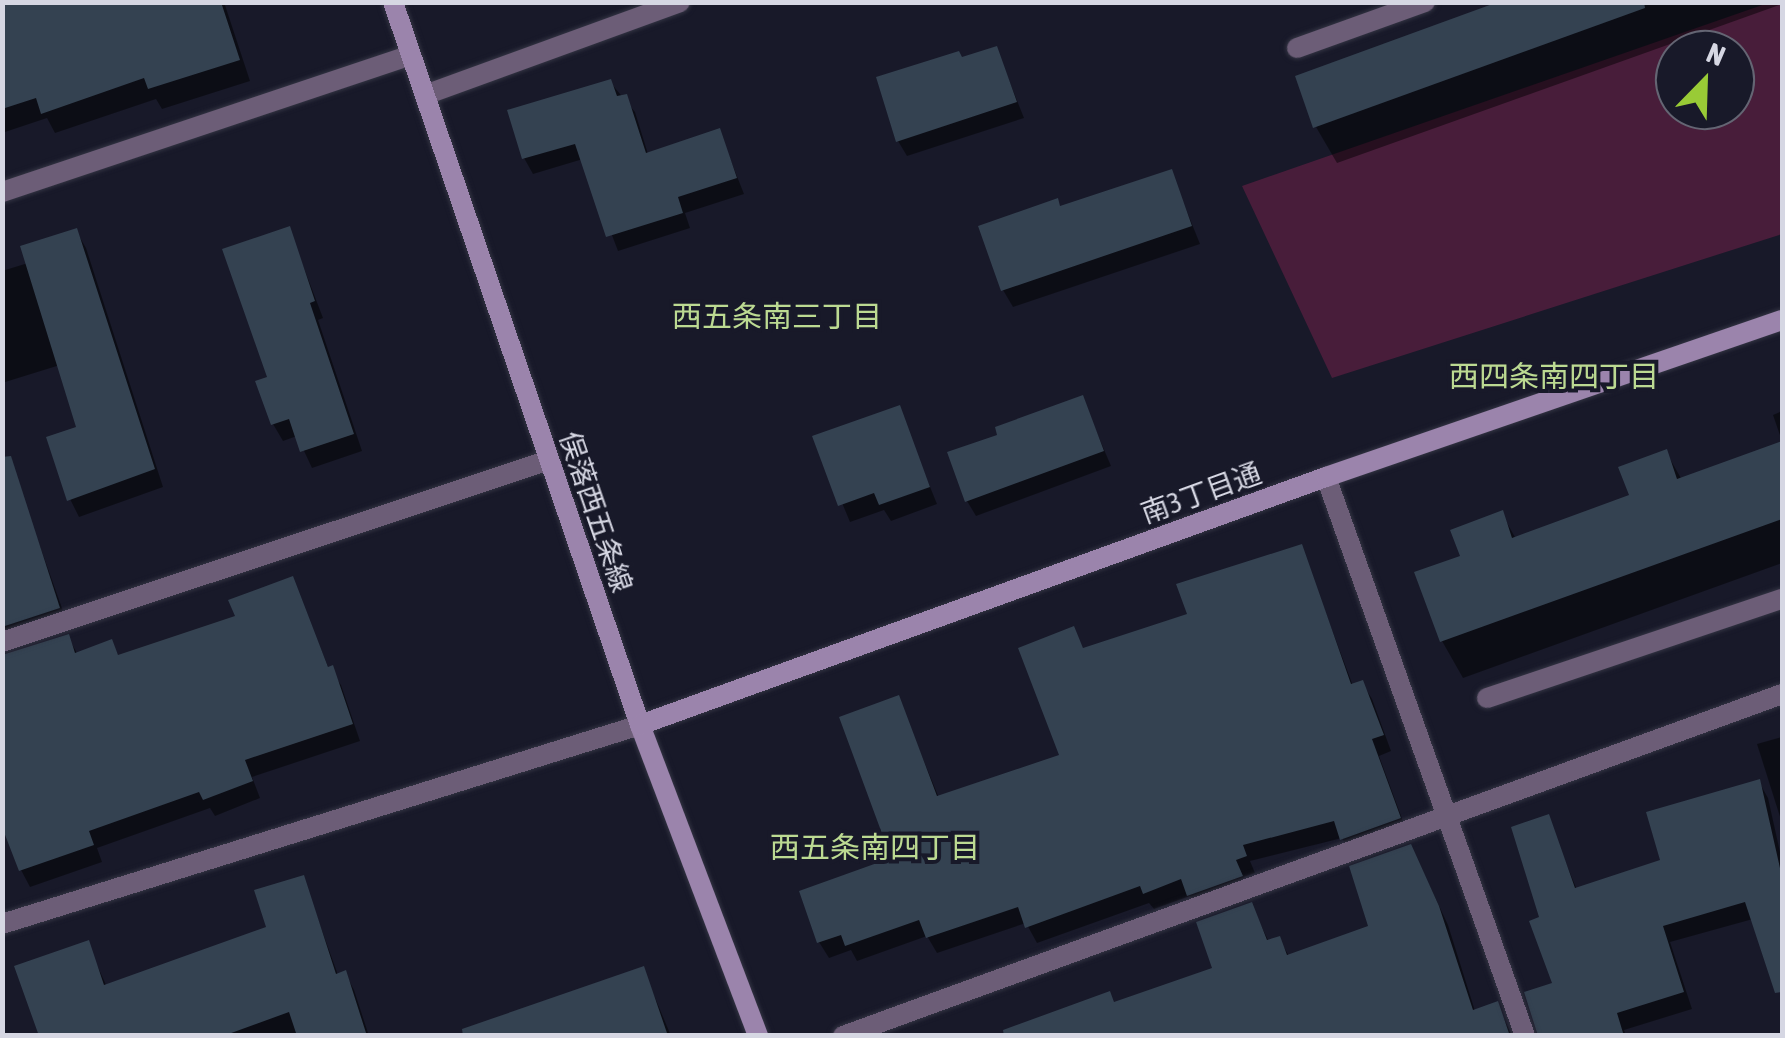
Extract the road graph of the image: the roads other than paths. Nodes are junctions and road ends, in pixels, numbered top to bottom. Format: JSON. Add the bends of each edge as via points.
{"nodes":[{"id":1,"x":393,"y":2,"type":"edge"},
{"id":2,"x":680,"y":2,"type":"edge"},
{"id":3,"x":1425,"y":2,"type":"edge"},
{"id":4,"x":1297,"y":48,"type":"dead end"},
{"id":5,"x":411,"y":55,"type":"junction"},
{"id":6,"x":425,"y":95,"type":"junction"},
{"id":7,"x":2,"y":192,"type":"edge"},
{"id":8,"x":1782,"y":320,"type":"edge"},
{"id":9,"x":550,"y":460,"type":"junction"},
{"id":10,"x":1326,"y":477,"type":"junction"},
{"id":11,"x":1782,"y":599,"type":"edge"},
{"id":12,"x":2,"y":642,"type":"edge"},
{"id":13,"x":1782,"y":694,"type":"edge"},
{"id":14,"x":1487,"y":698,"type":"dead end"},
{"id":15,"x":640,"y":725,"type":"junction"},
{"id":16,"x":1447,"y":816,"type":"junction"},
{"id":17,"x":2,"y":924,"type":"edge"},
{"id":18,"x":758,"y":1036,"type":"edge"},
{"id":19,"x":842,"y":1036,"type":"edge"},
{"id":20,"x":1525,"y":1036,"type":"edge"}],
"edges":[{"from":1,"to":5,"type":"street","name":"俣落西五条線"},
{"from":2,"to":6,"type":"street"},
{"from":3,"to":4,"type":"street"},
{"from":5,"to":6,"type":"street","name":"俣落西五条線"},
{"from":5,"to":7,"type":"street"},
{"from":6,"to":9,"type":"street","name":"俣落西五条線"},
{"from":8,"to":10,"type":"street","name":"南3丁目通"},
{"from":9,"to":12,"type":"street"},
{"from":9,"to":15,"type":"street","name":"俣落西五条線"},
{"from":10,"to":15,"type":"street","name":"南3丁目通"},
{"from":10,"to":16,"type":"street"},
{"from":11,"to":14,"type":"street"},
{"from":13,"to":16,"type":"street"},
{"from":15,"to":17,"type":"street"},
{"from":15,"to":18,"type":"street","name":"俣落西五条線"},
{"from":16,"to":19,"type":"street"},
{"from":16,"to":20,"type":"street"}]}
